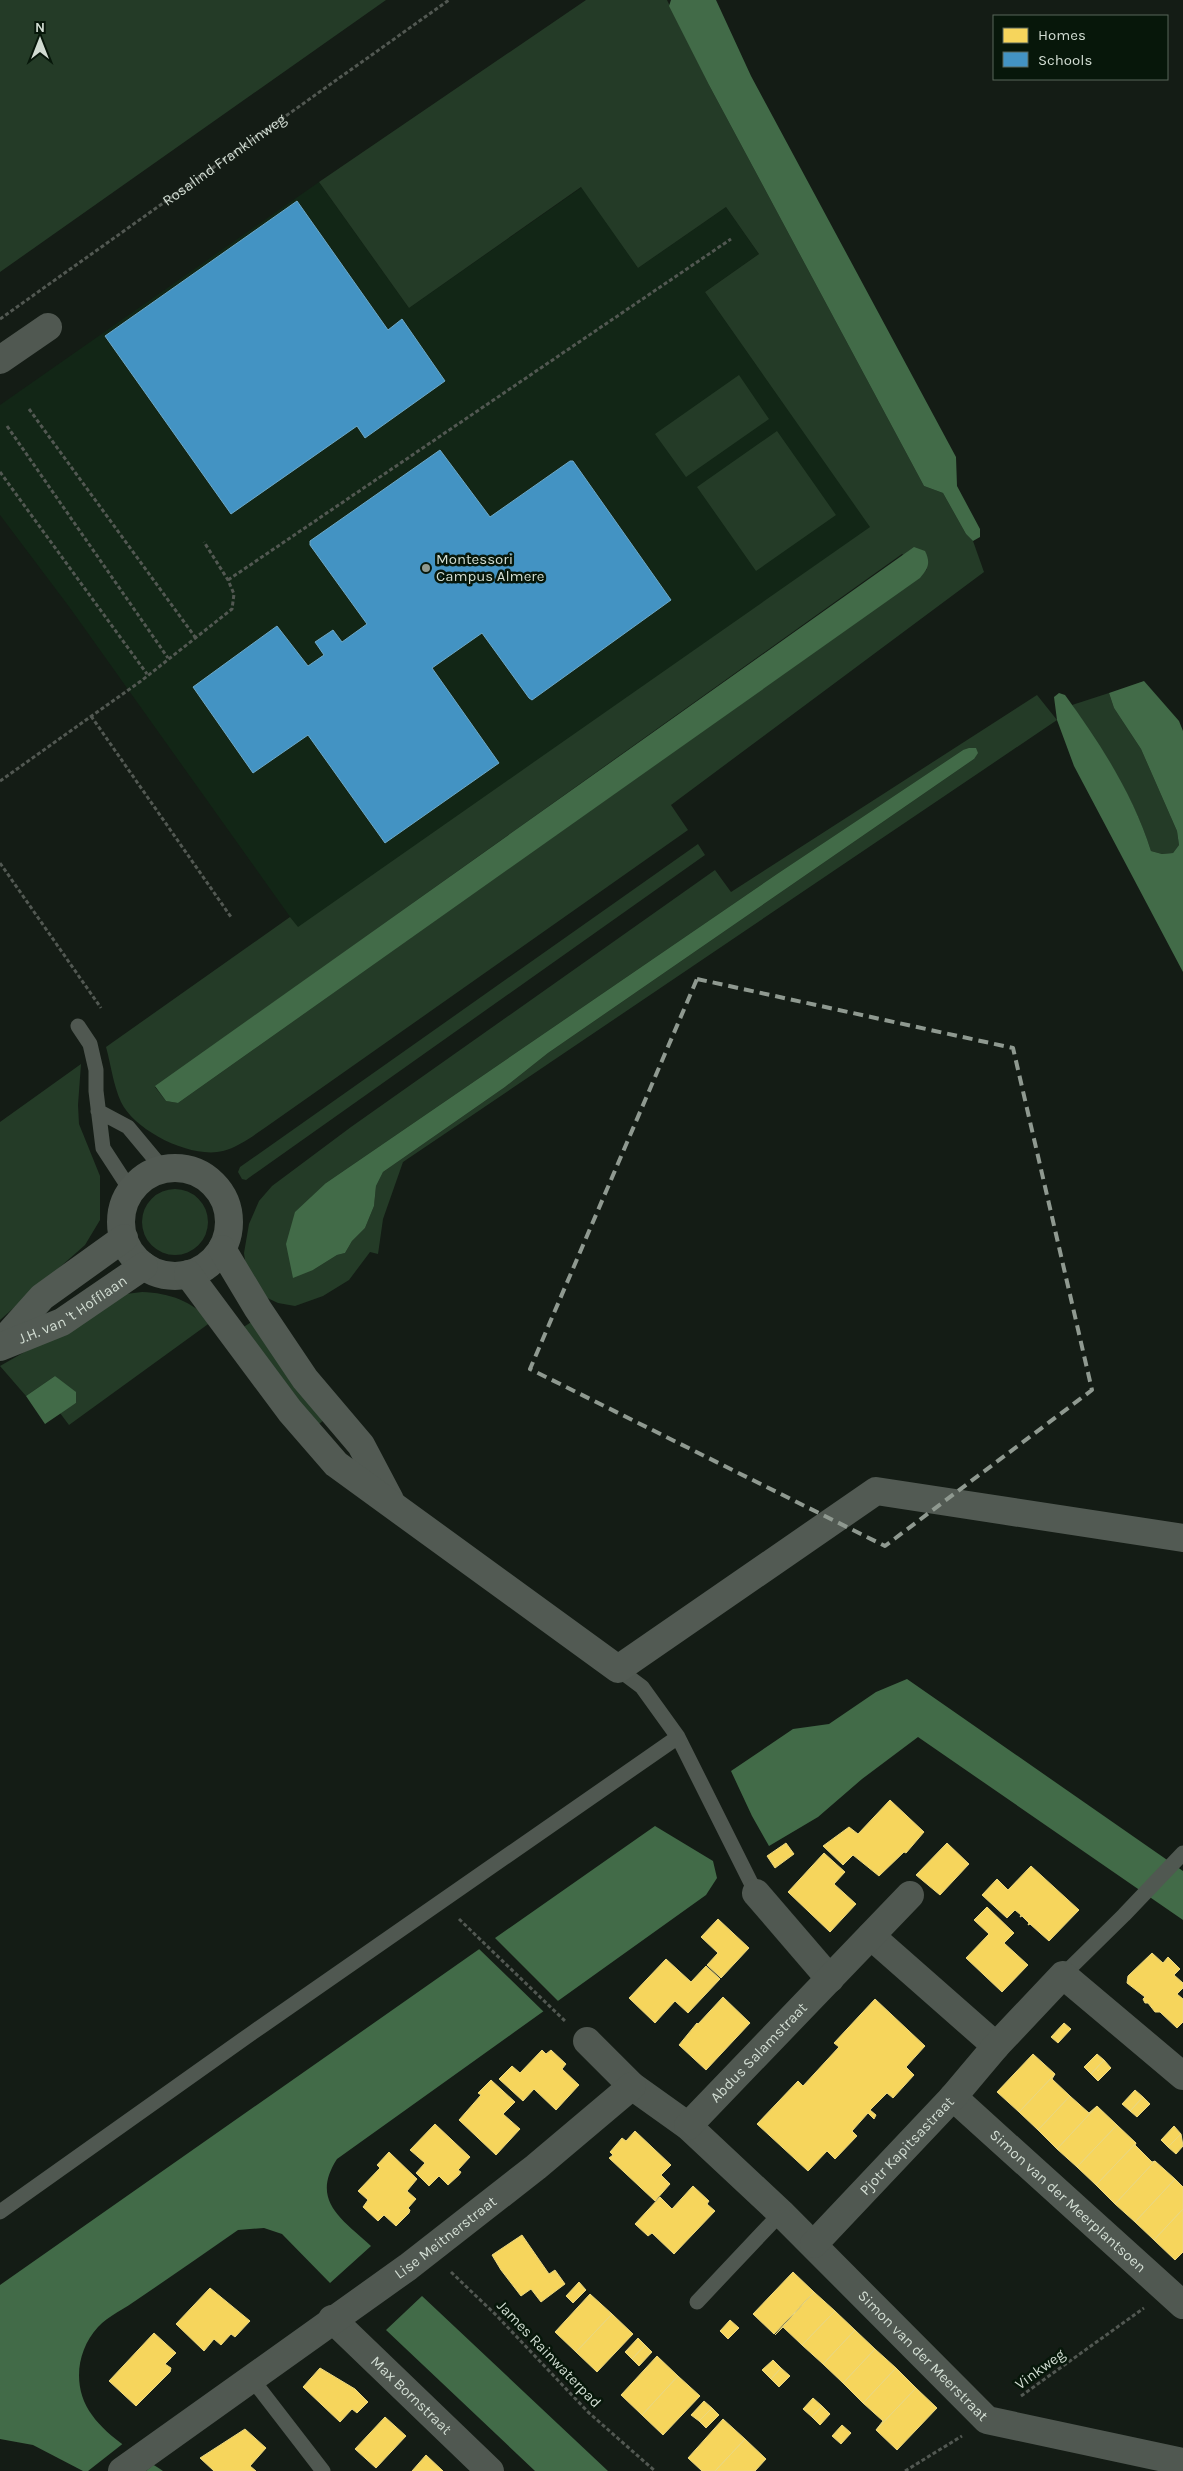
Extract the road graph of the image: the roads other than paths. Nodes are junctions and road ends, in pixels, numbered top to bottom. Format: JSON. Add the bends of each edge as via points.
{"nodes":[{"id":1,"x":48,"y":327,"type":"dead end"},
{"id":2,"x":0,"y":360,"type":"edge"},
{"id":3,"x":78,"y":1026,"type":"dead end"},
{"id":4,"x":98,"y":1111,"type":"junction"},
{"id":5,"x":163,"y":1169,"type":"junction"},
{"id":6,"x":130,"y":1191,"type":"junction"},
{"id":7,"x":124,"y":1238,"type":"junction"},
{"id":8,"x":222,"y":1249,"type":"junction"},
{"id":9,"x":144,"y":1266,"type":"junction"},
{"id":10,"x":188,"y":1274,"type":"junction"},
{"id":11,"x":0,"y":1346,"type":"edge"},
{"id":12,"x":393,"y":1506,"type":"junction"},
{"id":13,"x":1183,"y":1538,"type":"edge"},
{"id":14,"x":618,"y":1669,"type":"junction"},
{"id":15,"x":678,"y":1737,"type":"junction"},
{"id":16,"x":1183,"y":1853,"type":"edge"},
{"id":17,"x":756,"y":1894,"type":"joint"},
{"id":18,"x":910,"y":1894,"type":"dead end"},
{"id":19,"x":871,"y":1936,"type":"junction"},
{"id":20,"x":1063,"y":1975,"type":"junction"},
{"id":21,"x":830,"y":1978,"type":"junction"},
{"id":22,"x":578,"y":2034,"type":"road end"},
{"id":23,"x":996,"y":2046,"type":"junction"},
{"id":24,"x":1183,"y":2076,"type":"edge"},
{"id":25,"x":632,"y":2086,"type":"junction"},
{"id":26,"x":953,"y":2097,"type":"junction"},
{"id":27,"x":688,"y":2126,"type":"junction"},
{"id":28,"x":0,"y":2212,"type":"edge"},
{"id":29,"x":781,"y":2213,"type":"junction"},
{"id":30,"x":814,"y":2244,"type":"junction"},
{"id":31,"x":1176,"y":2297,"type":"edge"},
{"id":32,"x":697,"y":2302,"type":"dead end"},
{"id":33,"x":332,"y":2319,"type":"junction"},
{"id":34,"x":252,"y":2379,"type":"junction"},
{"id":35,"x":1140,"y":2462,"type":"edge"},
{"id":36,"x":1183,"y":2462,"type":"edge"},
{"id":37,"x":122,"y":2471,"type":"edge"},
{"id":38,"x":323,"y":2471,"type":"edge"},
{"id":39,"x":490,"y":2471,"type":"edge"}],
"edges":[{"from":1,"to":2,"type":"street"},
{"from":3,"to":4,"type":"lane","via":[[90,1044],[96,1070]]},
{"from":4,"to":5,"type":"lane","via":[[128,1127]]},
{"from":4,"to":6,"type":"lane","via":[[103,1148]]},
{"from":5,"to":6,"type":"street","via":[[150,1173]]},
{"from":5,"to":8,"type":"street","via":[[194,1171],[217,1187],[228,1209],[229,1230]]},
{"from":6,"to":7,"type":"street","via":[[122,1214]]},
{"from":7,"to":9,"type":"street"},
{"from":7,"to":11,"type":"street","name":"J.H. van 't Hofflaan","via":[[42,1297]]},
{"from":8,"to":10,"type":"street","via":[[202,1269]]},
{"from":8,"to":12,"type":"street","via":[[305,1379],[361,1445]]},
{"from":9,"to":10,"type":"street","via":[[173,1276]]},
{"from":9,"to":11,"type":"street","name":"J.H. van 't Hofflaan","via":[[62,1322]]},
{"from":10,"to":12,"type":"street","via":[[290,1411],[330,1457]]},
{"from":12,"to":14,"type":"street"},
{"from":13,"to":14,"type":"street","via":[[876,1491]]},
{"from":14,"to":15,"type":"lane","via":[[642,1687]]},
{"from":15,"to":17,"type":"lane"},
{"from":15,"to":28,"type":"lane"},
{"from":16,"to":20,"type":"lane"},
{"from":17,"to":21,"type":"street"},
{"from":18,"to":19,"type":"street","name":"Abdus Salamstraat"},
{"from":19,"to":21,"type":"street","name":"Abdus Salamstraat"},
{"from":19,"to":23,"type":"street"},
{"from":20,"to":23,"type":"street","name":"Pjotr Kapitsastraat"},
{"from":20,"to":24,"type":"street"},
{"from":21,"to":27,"type":"street","name":"Abdus Salamstraat"},
{"from":22,"to":25,"type":"street","name":"Simon van der Meerstraat"},
{"from":23,"to":26,"type":"street","name":"Pjotr Kapitsastraat"},
{"from":25,"to":27,"type":"street","name":"Simon van der Meerstraat"},
{"from":25,"to":33,"type":"street","name":"Lise Meitnerstraat","via":[[536,2167],[408,2267]]},
{"from":26,"to":30,"type":"street","name":"Pjotr Kapitsastraat"},
{"from":26,"to":31,"type":"street","name":"Simon van der Meerplantsoen"},
{"from":27,"to":29,"type":"street","name":"Simon van der Meerstraat"},
{"from":29,"to":30,"type":"street","name":"Simon van der Meerstraat"},
{"from":29,"to":32,"type":"lane"},
{"from":30,"to":35,"type":"street","name":"Simon van der Meerstraat","via":[[988,2420]]},
{"from":33,"to":34,"type":"street","name":"Lise Meitnerstraat"},
{"from":33,"to":39,"type":"street","name":"Max Bornstraat"},
{"from":34,"to":37,"type":"street","name":"Lise Meitnerstraat"},
{"from":34,"to":38,"type":"lane"},
{"from":35,"to":36,"type":"street","name":"Simon van der Meerstraat"}]}
